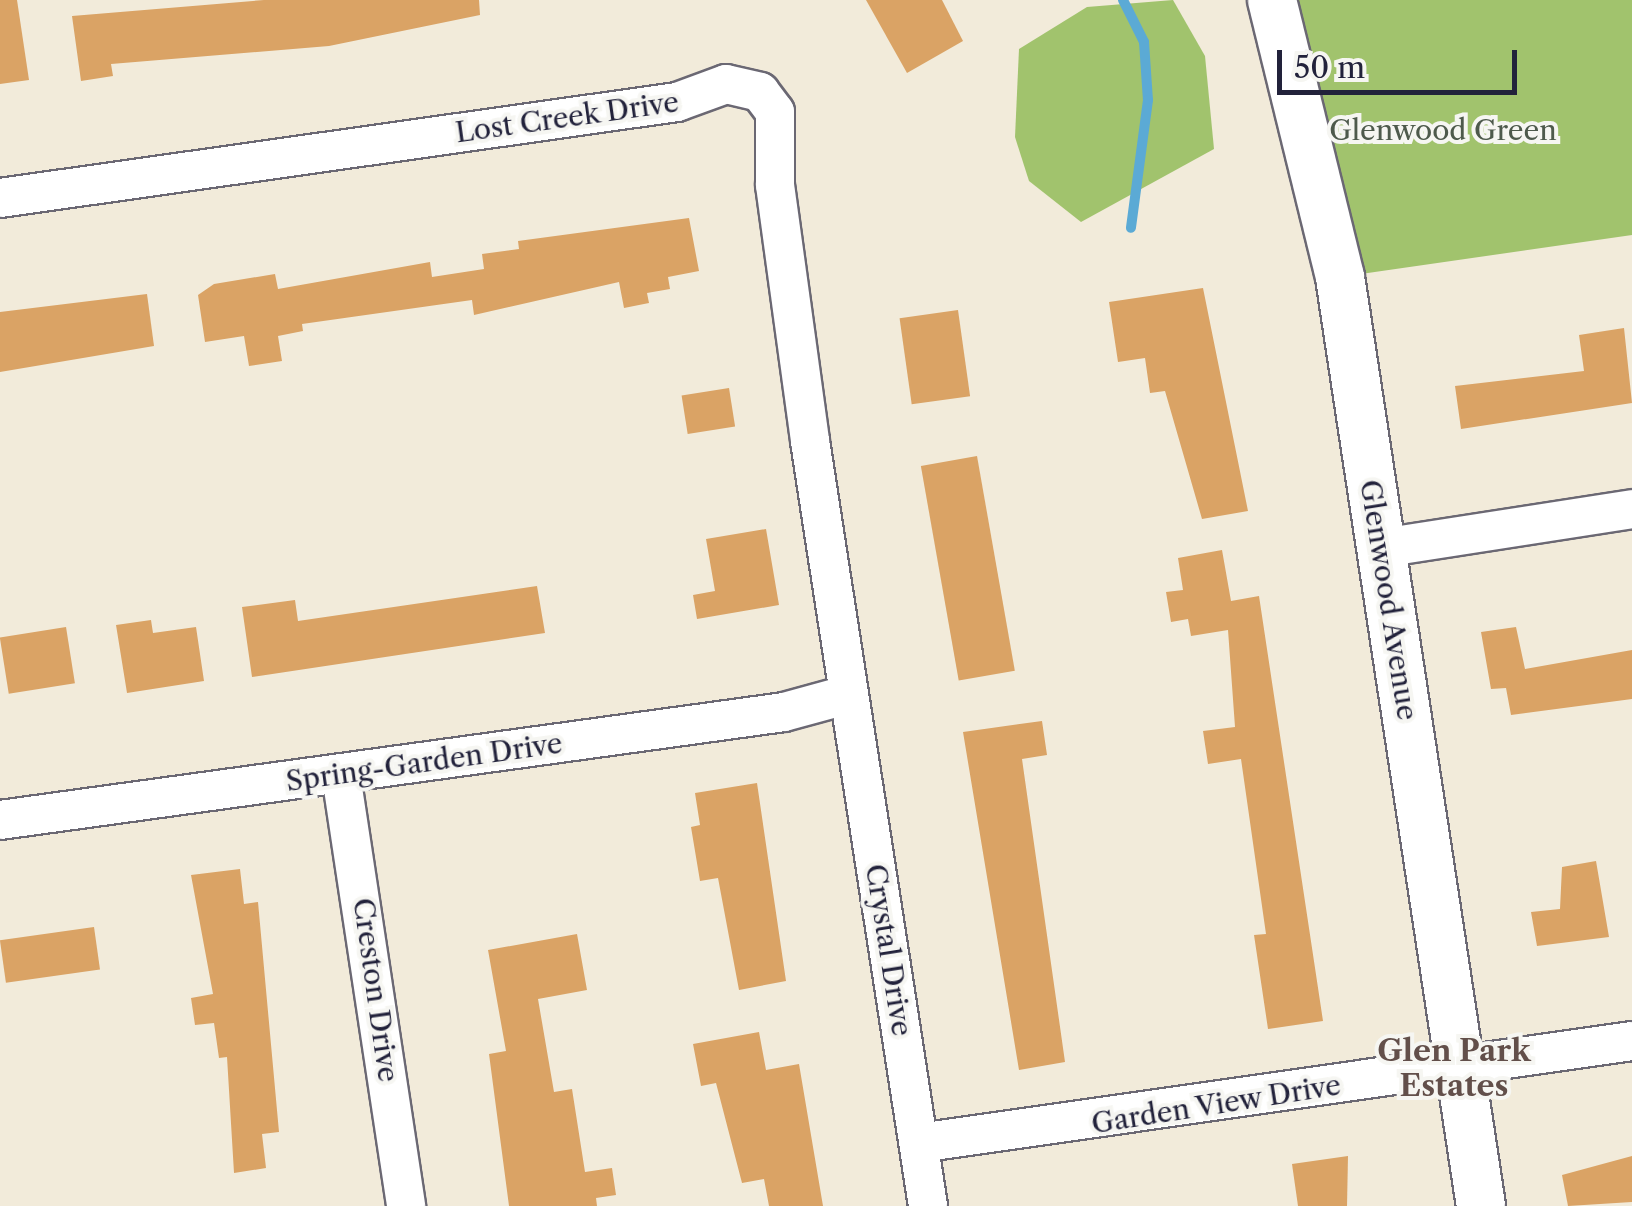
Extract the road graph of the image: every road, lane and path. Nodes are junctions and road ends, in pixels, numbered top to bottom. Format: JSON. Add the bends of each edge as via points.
{"nodes":[{"id":1,"x":1272,"y":0,"type":"edge"},
{"id":2,"x":0,"y":198,"type":"edge"},
{"id":3,"x":1632,"y":509,"type":"edge"},
{"id":4,"x":1381,"y":548,"type":"junction"},
{"id":5,"x":846,"y":695,"type":"junction"},
{"id":6,"x":341,"y":775,"type":"junction"},
{"id":7,"x":0,"y":820,"type":"edge"},
{"id":8,"x":1632,"y":1040,"type":"edge"},
{"id":9,"x":1459,"y":1068,"type":"junction"},
{"id":10,"x":918,"y":1143,"type":"junction"},
{"id":11,"x":406,"y":1206,"type":"edge"},
{"id":12,"x":928,"y":1206,"type":"edge"},
{"id":13,"x":1481,"y":1206,"type":"edge"}],
"edges":[{"from":1,"to":4,"type":"street","name":"Glenwood Avenue","via":[[1310,129]]},
{"from":2,"to":5,"type":"street","name":"Lost Creek Drive","via":[[678,102],[726,84],[760,92],[775,112],[775,186]]},
{"from":3,"to":4,"type":"street"},
{"from":4,"to":9,"type":"street","name":"Glenwood Avenue"},
{"from":5,"to":6,"type":"street","name":"Spring-Garden Drive"},
{"from":5,"to":10,"type":"street","name":"Crystal Drive"},
{"from":6,"to":7,"type":"street","name":"Spring-Garden Drive"},
{"from":6,"to":11,"type":"street","name":"Creston Drive"},
{"from":8,"to":9,"type":"street","name":"Garden View Drive"},
{"from":9,"to":10,"type":"street","name":"Garden View Drive"},
{"from":9,"to":13,"type":"street","name":"Glenwood Avenue"},
{"from":10,"to":12,"type":"street","name":"Crystal Drive"}]}
